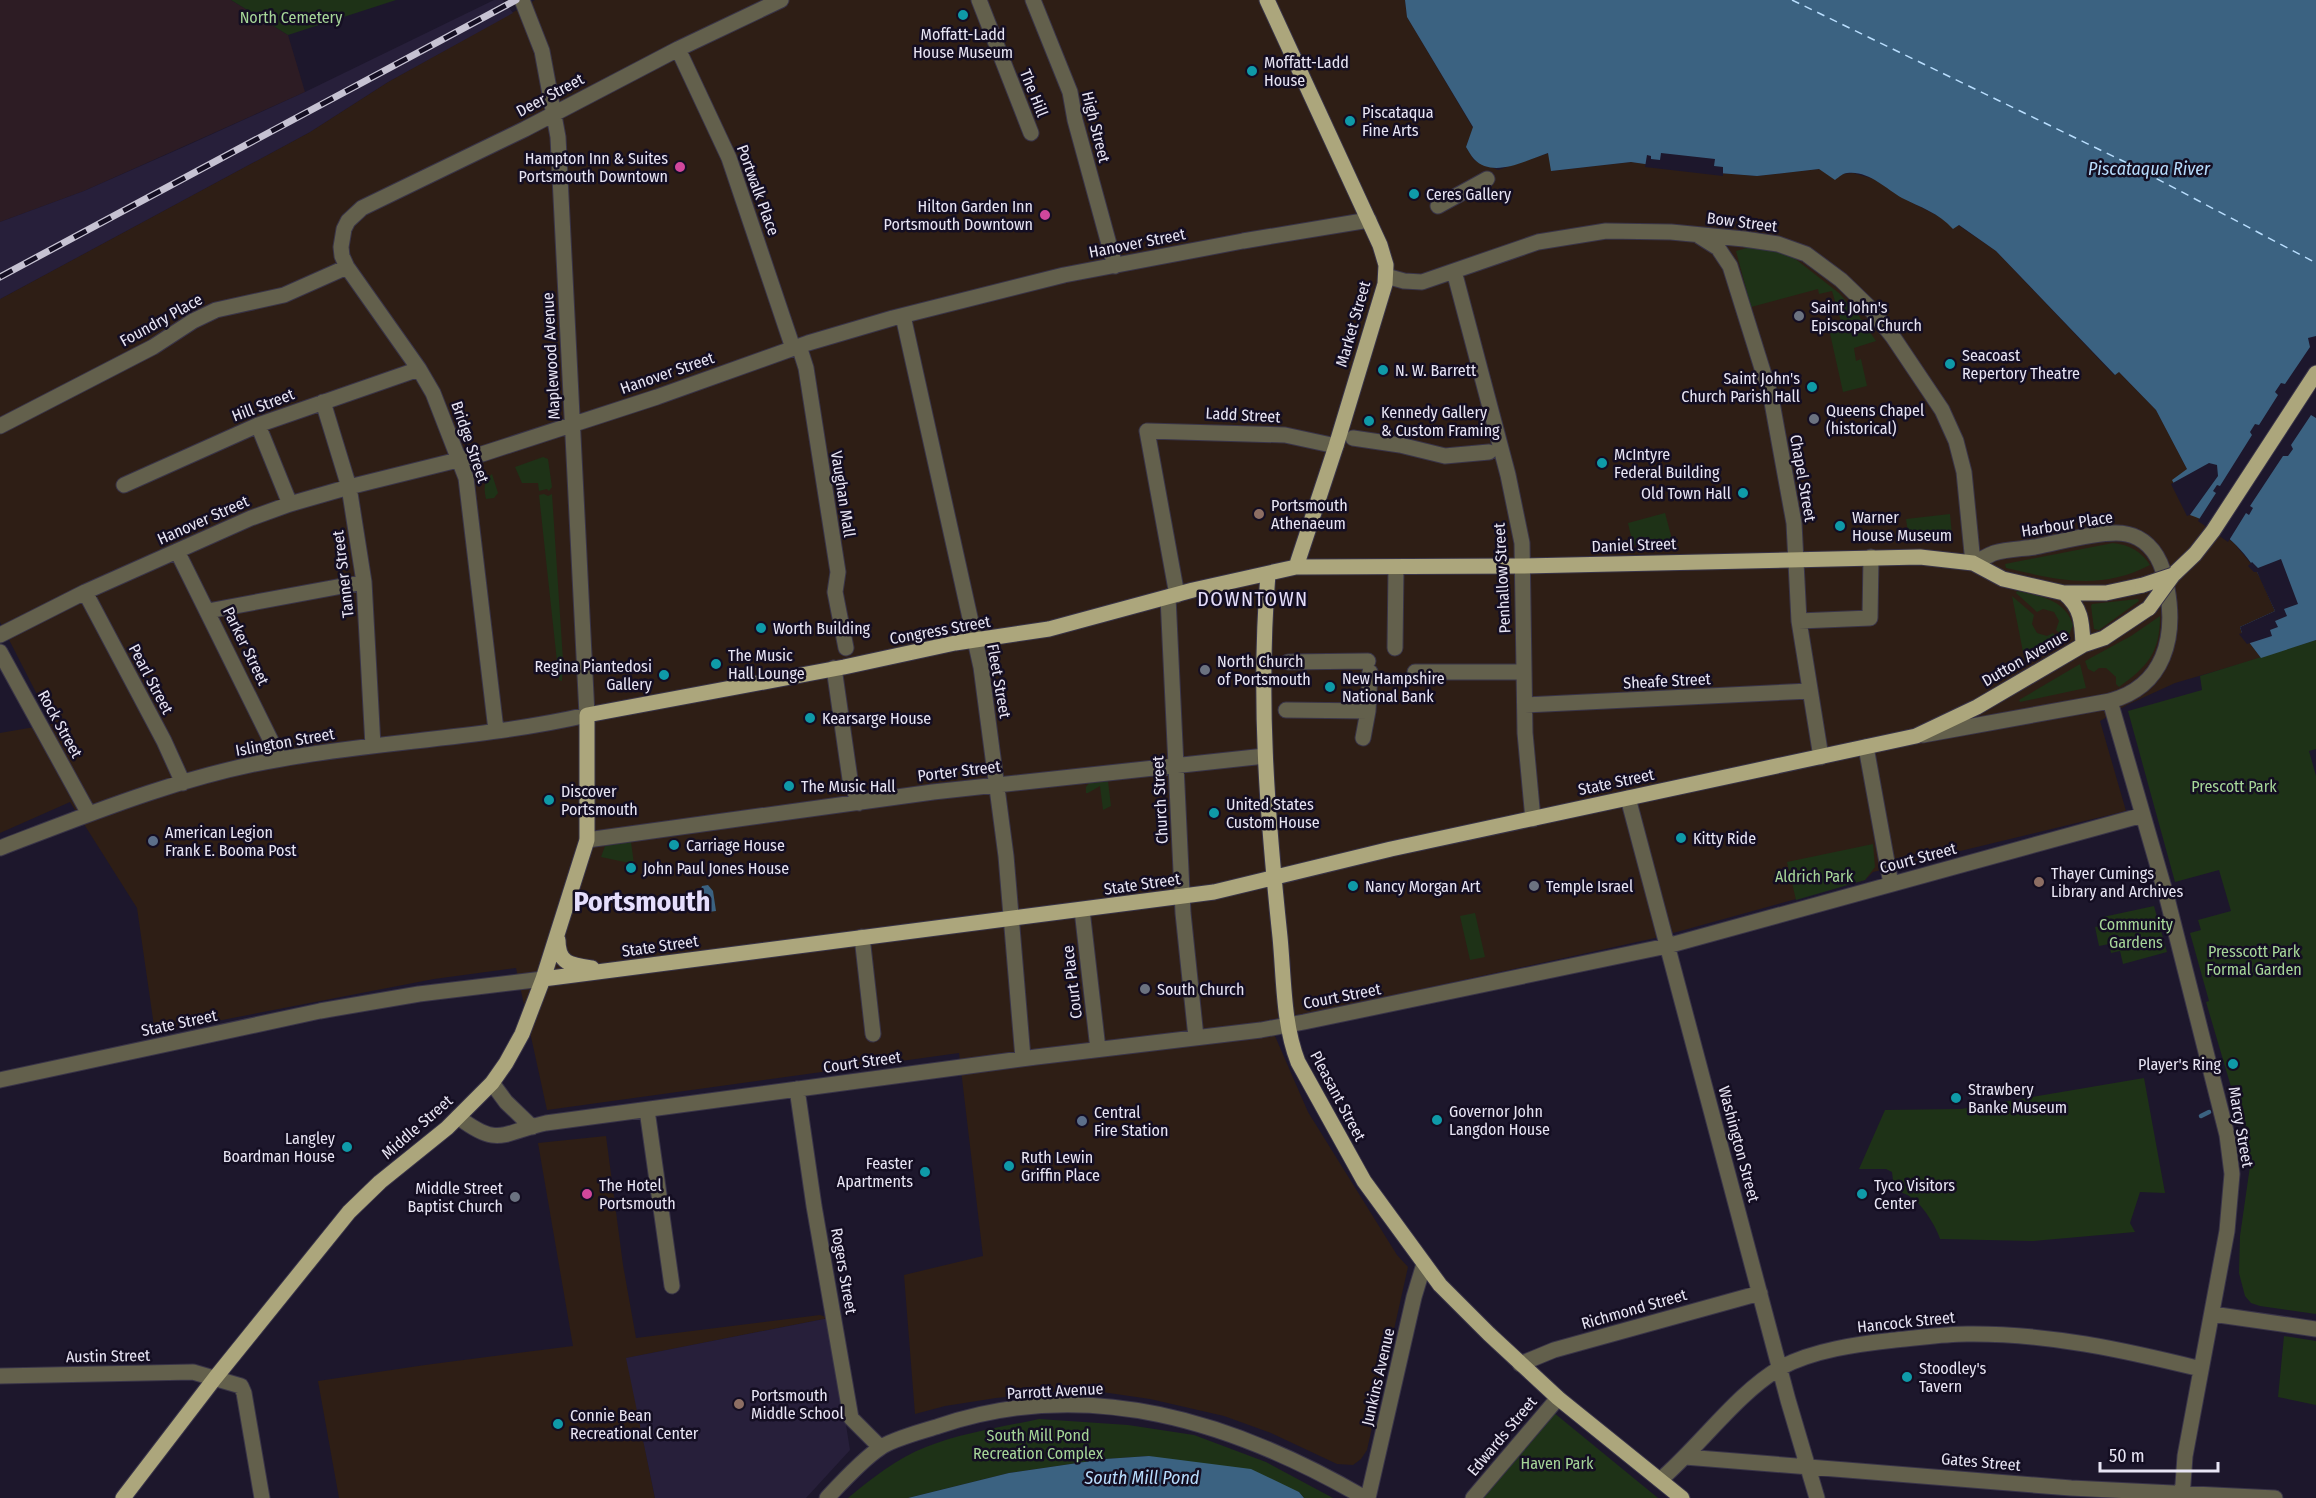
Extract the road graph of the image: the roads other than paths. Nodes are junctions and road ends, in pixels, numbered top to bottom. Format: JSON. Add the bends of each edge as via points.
{"nodes":[{"id":1,"x":522,"y":0,"type":"edge"},
{"id":2,"x":781,"y":0,"type":"edge"},
{"id":3,"x":979,"y":0,"type":"edge"},
{"id":4,"x":1033,"y":0,"type":"edge"},
{"id":5,"x":1267,"y":0,"type":"edge"},
{"id":6,"x":678,"y":49,"type":"junction"},
{"id":7,"x":555,"y":113,"type":"junction"},
{"id":8,"x":1031,"y":133,"type":"dead end"},
{"id":9,"x":1487,"y":180,"type":"dead end"},
{"id":10,"x":1438,"y":207,"type":"dead end"},
{"id":11,"x":1369,"y":220,"type":"junction"},
{"id":12,"x":344,"y":229,"type":"joint"},
{"id":13,"x":1687,"y":233,"type":"junction"},
{"id":14,"x":1114,"y":266,"type":"junction"},
{"id":15,"x":347,"y":267,"type":"junction"},
{"id":16,"x":1454,"y":271,"type":"junction"},
{"id":17,"x":1386,"y":276,"type":"junction"},
{"id":18,"x":903,"y":316,"type":"junction"},
{"id":19,"x":796,"y":347,"type":"junction"},
{"id":20,"x":419,"y":369,"type":"junction"},
{"id":21,"x":2316,"y":373,"type":"edge"},
{"id":22,"x":323,"y":402,"type":"junction"},
{"id":23,"x":573,"y":424,"type":"junction"},
{"id":24,"x":258,"y":425,"type":"junction"},
{"id":25,"x":0,"y":426,"type":"edge"},
{"id":26,"x":1353,"y":438,"type":"dead end"},
{"id":27,"x":1336,"y":446,"type":"junction"},
{"id":28,"x":1489,"y":452,"type":"dead end"},
{"id":29,"x":460,"y":459,"type":"junction"},
{"id":30,"x":124,"y":485,"type":"dead end"},
{"id":31,"x":349,"y":487,"type":"junction"},
{"id":32,"x":290,"y":504,"type":"junction"},
{"id":33,"x":177,"y":551,"type":"junction"},
{"id":34,"x":1871,"y":557,"type":"junction"},
{"id":35,"x":2158,"y":558,"type":"joint"},
{"id":36,"x":1796,"y":559,"type":"junction"},
{"id":37,"x":1973,"y":563,"type":"junction"},
{"id":38,"x":1522,"y":566,"type":"junction"},
{"id":39,"x":1296,"y":567,"type":"junction"},
{"id":40,"x":1396,"y":567,"type":"junction"},
{"id":41,"x":1268,"y":574,"type":"junction"},
{"id":42,"x":2173,"y":574,"type":"junction"},
{"id":43,"x":364,"y":582,"type":"junction"},
{"id":44,"x":85,"y":592,"type":"junction"},
{"id":45,"x":2064,"y":593,"type":"junction"},
{"id":46,"x":1173,"y":596,"type":"junction"},
{"id":47,"x":208,"y":611,"type":"junction"},
{"id":48,"x":1799,"y":621,"type":"junction"},
{"id":49,"x":0,"y":635,"type":"edge"},
{"id":50,"x":974,"y":641,"type":"junction"},
{"id":51,"x":2083,"y":645,"type":"junction"},
{"id":52,"x":846,"y":648,"type":"dead end"},
{"id":53,"x":1395,"y":648,"type":"dead end"},
{"id":54,"x":0,"y":652,"type":"edge"},
{"id":55,"x":1288,"y":662,"type":"dead end"},
{"id":56,"x":834,"y":668,"type":"junction"},
{"id":57,"x":1415,"y":672,"type":"dead end"},
{"id":58,"x":1523,"y":672,"type":"junction"},
{"id":59,"x":1810,"y":691,"type":"junction"},
{"id":60,"x":2110,"y":701,"type":"junction"},
{"id":61,"x":1525,"y":705,"type":"junction"},
{"id":62,"x":1286,"y":710,"type":"dead end"},
{"id":63,"x":1368,"y":711,"type":"junction"},
{"id":64,"x":587,"y":715,"type":"junction"},
{"id":65,"x":496,"y":730,"type":"junction"},
{"id":66,"x":1916,"y":736,"type":"junction"},
{"id":67,"x":1363,"y":738,"type":"dead end"},
{"id":68,"x":373,"y":746,"type":"junction"},
{"id":69,"x":1866,"y":747,"type":"junction"},
{"id":70,"x":1264,"y":756,"type":"junction"},
{"id":71,"x":1821,"y":757,"type":"junction"},
{"id":72,"x":280,"y":759,"type":"junction"},
{"id":73,"x":1177,"y":765,"type":"junction"},
{"id":74,"x":183,"y":783,"type":"junction"},
{"id":75,"x":996,"y":784,"type":"junction"},
{"id":76,"x":1628,"y":798,"type":"junction"},
{"id":77,"x":859,"y":803,"type":"junction"},
{"id":78,"x":89,"y":814,"type":"junction"},
{"id":79,"x":2142,"y":815,"type":"junction"},
{"id":80,"x":1533,"y":819,"type":"junction"},
{"id":81,"x":587,"y":840,"type":"junction"},
{"id":82,"x":0,"y":848,"type":"edge"},
{"id":83,"x":1274,"y":877,"type":"junction"},
{"id":84,"x":1891,"y":884,"type":"junction"},
{"id":85,"x":1182,"y":896,"type":"junction"},
{"id":86,"x":1082,"y":910,"type":"junction"},
{"id":87,"x":1011,"y":920,"type":"junction"},
{"id":88,"x":862,"y":937,"type":"junction"},
{"id":89,"x":558,"y":938,"type":"junction"},
{"id":90,"x":1667,"y":946,"type":"junction"},
{"id":91,"x":606,"y":971,"type":"junction"},
{"id":92,"x":543,"y":979,"type":"junction"},
{"id":93,"x":1289,"y":1025,"type":"junction"},
{"id":94,"x":873,"y":1034,"type":"dead end"},
{"id":95,"x":1196,"y":1037,"type":"junction"},
{"id":96,"x":1098,"y":1049,"type":"junction"},
{"id":97,"x":1023,"y":1058,"type":"junction"},
{"id":98,"x":0,"y":1080,"type":"edge"},
{"id":99,"x":492,"y":1083,"type":"junction"},
{"id":100,"x":797,"y":1089,"type":"junction"},
{"id":101,"x":647,"y":1110,"type":"junction"},
{"id":102,"x":458,"y":1117,"type":"junction"},
{"id":103,"x":532,"y":1127,"type":"junction"},
{"id":104,"x":1424,"y":1264,"type":"junction"},
{"id":105,"x":672,"y":1286,"type":"dead end"},
{"id":106,"x":1760,"y":1293,"type":"junction"},
{"id":107,"x":2212,"y":1314,"type":"junction"},
{"id":108,"x":2316,"y":1329,"type":"edge"},
{"id":109,"x":1520,"y":1364,"type":"junction"},
{"id":110,"x":1780,"y":1368,"type":"junction"},
{"id":111,"x":2201,"y":1369,"type":"junction"},
{"id":112,"x":0,"y":1376,"type":"edge"},
{"id":113,"x":215,"y":1378,"type":"junction"},
{"id":114,"x":1558,"y":1398,"type":"junction"},
{"id":115,"x":880,"y":1447,"type":"junction"},
{"id":116,"x":1685,"y":1457,"type":"junction"},
{"id":117,"x":1807,"y":1467,"type":"junction"},
{"id":118,"x":1660,"y":1480,"type":"junction"},
{"id":119,"x":2071,"y":1493,"type":"edge"},
{"id":120,"x":2182,"y":1496,"type":"edge"},
{"id":121,"x":123,"y":1498,"type":"edge"},
{"id":122,"x":262,"y":1498,"type":"edge"},
{"id":123,"x":827,"y":1498,"type":"edge"},
{"id":124,"x":1367,"y":1498,"type":"edge"},
{"id":125,"x":1473,"y":1498,"type":"edge"},
{"id":126,"x":1682,"y":1498,"type":"edge"},
{"id":127,"x":1817,"y":1498,"type":"edge"},
{"id":128,"x":2275,"y":1498,"type":"edge"}],
"edges":[{"from":1,"to":7,"type":"street","name":"Maplewood Avenue","via":[[542,51]]},
{"from":2,"to":6,"type":"street","name":"Deer Street"},
{"from":3,"to":8,"type":"street","name":"The Hill"},
{"from":4,"to":14,"type":"street","name":"High Street","via":[[1070,92]]},
{"from":5,"to":11,"type":"main road","name":"Market Street"},
{"from":6,"to":7,"type":"street","name":"Deer Street"},
{"from":6,"to":19,"type":"street","name":"Portwalk Place","via":[[729,158]]},
{"from":7,"to":12,"type":"street","name":"Deer Street","via":[[362,208]]},
{"from":7,"to":23,"type":"street","name":"Maplewood Avenue"},
{"from":9,"to":10,"type":"street"},
{"from":11,"to":14,"type":"street","name":"Hanover Street"},
{"from":11,"to":17,"type":"main road","name":"Market Street","via":[[1384,255]]},
{"from":12,"to":15,"type":"street","name":"Bridge Street","via":[[341,247]]},
{"from":13,"to":16,"type":"street","name":"Bow Street","via":[[1618,230],[1564,236]]},
{"from":13,"to":36,"type":"street","name":"Chapel Street","via":[[1713,244],[1730,266],[1771,397],[1794,523]]},
{"from":13,"to":37,"type":"street","name":"Bow Street","via":[[1792,248],[1830,270],[1875,314],[1940,406],[1956,441],[1964,472]]},
{"from":14,"to":18,"type":"street","name":"Hanover Street"},
{"from":15,"to":20,"type":"street","name":"Bridge Street"},
{"from":15,"to":25,"type":"street","name":"Foundry Place","via":[[284,295],[216,310]]},
{"from":16,"to":17,"type":"street","name":"Bow Street","via":[[1422,282]]},
{"from":16,"to":38,"type":"street","name":"Penhallow Street","via":[[1508,475],[1522,543]]},
{"from":17,"to":27,"type":"main road","name":"Market Street"},
{"from":18,"to":19,"type":"street","name":"Hanover Street"},
{"from":18,"to":50,"type":"street","name":"Fleet Street"},
{"from":19,"to":23,"type":"street","name":"Hanover Street"},
{"from":19,"to":52,"type":"street","name":"Vaughan Mall","via":[[806,368]]},
{"from":20,"to":22,"type":"street","name":"Hill Street"},
{"from":20,"to":29,"type":"street","name":"Bridge Street"},
{"from":21,"to":42,"type":"main road","via":[[2213,531]]},
{"from":22,"to":24,"type":"street","name":"Hill Street"},
{"from":22,"to":31,"type":"street","name":"Tanner Street"},
{"from":23,"to":29,"type":"street","name":"Hanover Street"},
{"from":23,"to":64,"type":"street","name":"Maplewood Avenue"},
{"from":24,"to":30,"type":"street","name":"Hill Street"},
{"from":24,"to":32,"type":"street"},
{"from":26,"to":28,"type":"street","via":[[1445,456]]},
{"from":27,"to":39,"type":"main road","name":"Market Street"},
{"from":27,"to":46,"type":"street","name":"Ladd Street","via":[[1285,435],[1147,431]]},
{"from":29,"to":31,"type":"street","name":"Hanover Street"},
{"from":29,"to":65,"type":"street","name":"Bridge Street","via":[[471,509]]},
{"from":31,"to":32,"type":"street","name":"Hanover Street"},
{"from":31,"to":43,"type":"street","name":"Tanner Street"},
{"from":32,"to":33,"type":"street","name":"Hanover Street"},
{"from":33,"to":44,"type":"street","name":"Hanover Street"},
{"from":33,"to":47,"type":"street","name":"Parker Street"},
{"from":34,"to":36,"type":"main road","name":"Daniel Street"},
{"from":34,"to":37,"type":"main road","name":"Daniel Street","via":[[1920,556]]},
{"from":34,"to":48,"type":"street","via":[[1870,618]]},
{"from":35,"to":37,"type":"street","name":"Harbour Place","via":[[2150,546],[2136,537],[2115,533],[1996,553]]},
{"from":35,"to":60,"type":"street","name":"State Street","via":[[2171,607],[2167,649],[2146,681]]},
{"from":36,"to":38,"type":"main road","name":"Daniel Street"},
{"from":36,"to":48,"type":"street","name":"Chapel Street"},
{"from":37,"to":45,"type":"main road","via":[[2003,579]]},
{"from":38,"to":40,"type":"main road","name":"Daniel Street"},
{"from":38,"to":58,"type":"street","name":"Penhallow Street"},
{"from":39,"to":40,"type":"main road","name":"Daniel Street"},
{"from":39,"to":41,"type":"main road","name":"Congress Street"},
{"from":40,"to":53,"type":"street"},
{"from":41,"to":46,"type":"main road","name":"Congress Street"},
{"from":41,"to":70,"type":"main road","name":"Pleasant Street"},
{"from":42,"to":45,"type":"main road","bridge":true,"via":[[2106,592]]},
{"from":42,"to":51,"type":"main road","name":"Dutton Avenue","bridge":true,"via":[[2149,608],[2104,638]]},
{"from":43,"to":47,"type":"street"},
{"from":43,"to":68,"type":"street","name":"Tanner Street"},
{"from":44,"to":49,"type":"street","name":"Hanover Street"},
{"from":44,"to":74,"type":"street","name":"Pearl Street"},
{"from":45,"to":51,"type":"main road","via":[[2081,614]]},
{"from":46,"to":50,"type":"main road","name":"Congress Street","via":[[1049,629]]},
{"from":46,"to":73,"type":"street","name":"Church Street"},
{"from":47,"to":72,"type":"street","name":"Parker Street"},
{"from":48,"to":59,"type":"street","name":"Chapel Street"},
{"from":50,"to":56,"type":"main road","name":"Congress Street"},
{"from":50,"to":75,"type":"street","name":"Fleet Street"},
{"from":51,"to":66,"type":"main road","name":"Dutton Avenue","via":[[1977,707]]},
{"from":54,"to":78,"type":"street","name":"Rock Street"},
{"from":55,"to":63,"type":"street","via":[[1369,666]]},
{"from":56,"to":64,"type":"main road","name":"Congress Street"},
{"from":56,"to":77,"type":"street","via":[[850,779]]},
{"from":57,"to":58,"type":"street"},
{"from":58,"to":61,"type":"street","name":"Penhallow Street"},
{"from":59,"to":61,"type":"street","name":"Sheafe Street"},
{"from":59,"to":71,"type":"street","name":"Chapel Street"},
{"from":60,"to":66,"type":"street","name":"State Street"},
{"from":60,"to":79,"type":"street","name":"Marcy Street"},
{"from":61,"to":80,"type":"street","name":"Penhallow Street"},
{"from":62,"to":63,"type":"street"},
{"from":63,"to":67,"type":"street"},
{"from":64,"to":65,"type":"street","name":"Islington Street"},
{"from":64,"to":81,"type":"main road","name":"Middle Street"},
{"from":65,"to":68,"type":"street","name":"Islington Street"},
{"from":66,"to":69,"type":"main road","name":"State Street"},
{"from":68,"to":72,"type":"street","name":"Islington Street"},
{"from":69,"to":71,"type":"main road","name":"State Street"},
{"from":69,"to":84,"type":"street"},
{"from":70,"to":73,"type":"street","name":"Porter Street"},
{"from":70,"to":83,"type":"main road","name":"Pleasant Street"},
{"from":71,"to":76,"type":"main road","name":"State Street"},
{"from":72,"to":74,"type":"street","name":"Islington Street"},
{"from":73,"to":75,"type":"street","name":"Porter Street"},
{"from":73,"to":85,"type":"street","name":"Church Street"},
{"from":74,"to":78,"type":"street","name":"Islington Street"},
{"from":75,"to":77,"type":"street","name":"Porter Street"},
{"from":75,"to":87,"type":"street","name":"Fleet Street"},
{"from":76,"to":80,"type":"main road","name":"State Street"},
{"from":76,"to":90,"type":"street","name":"Washington Street"},
{"from":77,"to":81,"type":"street","name":"Porter Street"},
{"from":78,"to":82,"type":"street","name":"Islington Street"},
{"from":79,"to":84,"type":"street","name":"Court Street"},
{"from":79,"to":107,"type":"street","name":"Marcy Street","via":[[2195,1005],[2231,1158],[2232,1195]]},
{"from":80,"to":83,"type":"main road","name":"State Street"},
{"from":81,"to":89,"type":"main road","name":"Middle Street"},
{"from":83,"to":85,"type":"main road","name":"State Street"},
{"from":83,"to":93,"type":"main road","name":"Pleasant Street"},
{"from":84,"to":90,"type":"street","name":"Court Street"},
{"from":85,"to":86,"type":"main road","name":"State Street"},
{"from":85,"to":95,"type":"street","name":"Church Street"},
{"from":86,"to":87,"type":"main road","name":"State Street"},
{"from":86,"to":96,"type":"street","name":"Court Place"},
{"from":87,"to":88,"type":"main road","name":"State Street"},
{"from":87,"to":97,"type":"street","name":"Fleet Street"},
{"from":88,"to":91,"type":"main road","name":"State Street"},
{"from":88,"to":94,"type":"street"},
{"from":89,"to":91,"type":"main road","via":[[558,951],[563,959],[573,965]]},
{"from":89,"to":92,"type":"main road","name":"Middle Street"},
{"from":90,"to":93,"type":"street","name":"Court Street"},
{"from":90,"to":106,"type":"street","name":"Washington Street"},
{"from":91,"to":92,"type":"main road","name":"State Street"},
{"from":92,"to":98,"type":"street","name":"State Street","via":[[320,1011]]},
{"from":92,"to":99,"type":"main road","name":"Middle Street","via":[[522,1034]]},
{"from":93,"to":95,"type":"street","name":"Court Street"},
{"from":93,"to":104,"type":"main road","name":"Pleasant Street","via":[[1298,1062],[1347,1152]]},
{"from":95,"to":96,"type":"street","name":"Court Street"},
{"from":96,"to":97,"type":"street","name":"Court Street"},
{"from":97,"to":100,"type":"street","name":"Court Street"},
{"from":99,"to":102,"type":"main road","name":"Middle Street"},
{"from":99,"to":103,"type":"street"},
{"from":100,"to":101,"type":"street","name":"Court Street"},
{"from":100,"to":115,"type":"street","name":"Rogers Street","via":[[851,1418]]},
{"from":101,"to":103,"type":"street","name":"Court Street"},
{"from":101,"to":105,"type":"street"},
{"from":102,"to":103,"type":"street","name":"Court Street","via":[[476,1130],[496,1137]]},
{"from":102,"to":113,"type":"main road","name":"Middle Street","via":[[349,1212]]},
{"from":104,"to":109,"type":"main road","name":"Pleasant Street","via":[[1440,1285]]},
{"from":104,"to":124,"type":"street","name":"Junkins Avenue"},
{"from":106,"to":109,"type":"street","name":"Richmond Street","via":[[1554,1350]]},
{"from":106,"to":110,"type":"street","name":"Washington Street"},
{"from":107,"to":108,"type":"street"},
{"from":107,"to":111,"type":"street","name":"Marcy Street"},
{"from":109,"to":114,"type":"main road","name":"Pleasant Street"},
{"from":110,"to":111,"type":"street","name":"Hancock Street","via":[[1844,1347],[1965,1334],[2096,1346]]},
{"from":110,"to":116,"type":"street","name":"Hancock Street","via":[[1725,1415]]},
{"from":110,"to":117,"type":"street","name":"Washington Street"},
{"from":111,"to":120,"type":"street","name":"Marcy Street"},
{"from":112,"to":113,"type":"street","name":"Austin Street","via":[[193,1372]]},
{"from":113,"to":121,"type":"main road","name":"Middle Street"},
{"from":113,"to":122,"type":"street","name":"Austin Street","via":[[241,1386],[244,1393]]},
{"from":114,"to":118,"type":"main road","name":"Pleasant Street"},
{"from":114,"to":125,"type":"street","name":"Edwards Street"},
{"from":115,"to":123,"type":"street","name":"Parrott Avenue"},
{"from":115,"to":124,"type":"street","name":"Parrott Avenue","via":[[956,1420],[995,1412],[1078,1405],[1130,1408],[1189,1420],[1243,1438]]},
{"from":116,"to":117,"type":"street","name":"Gates Street"},
{"from":116,"to":118,"type":"street","name":"Hancock Street"},
{"from":117,"to":119,"type":"street","name":"Gates Street"},
{"from":117,"to":127,"type":"street","name":"Washington Street"},
{"from":118,"to":126,"type":"main road","name":"Pleasant Street"},
{"from":119,"to":120,"type":"street","name":"Gates Street"},
{"from":120,"to":128,"type":"street","name":"Gates Street"}]}
